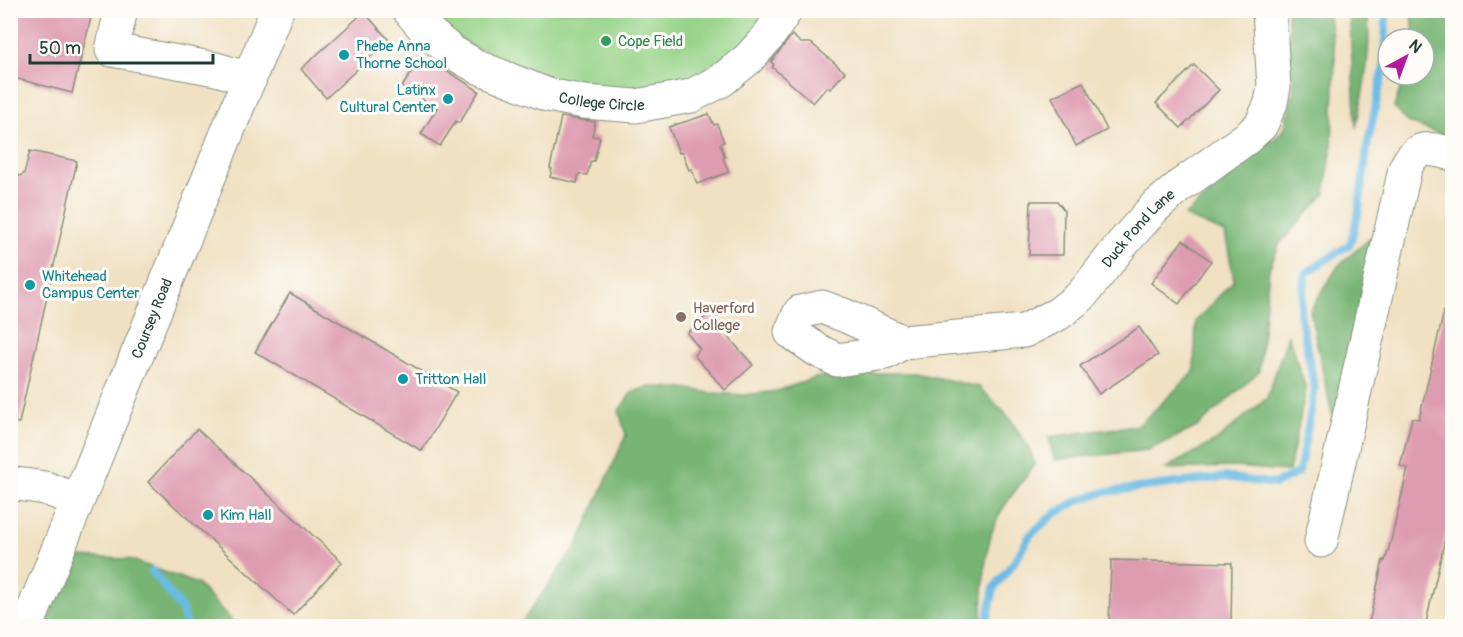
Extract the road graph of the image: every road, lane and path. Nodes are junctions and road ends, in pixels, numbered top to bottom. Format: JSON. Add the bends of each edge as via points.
{"nodes":[{"id":1,"x":121,"y":10,"type":"edge"},
{"id":2,"x":277,"y":10,"type":"edge"},
{"id":3,"x":409,"y":10,"type":"edge"},
{"id":4,"x":786,"y":10,"type":"edge"},
{"id":5,"x":1269,"y":10,"type":"edge"},
{"id":6,"x":250,"y":79,"type":"junction"},
{"id":7,"x":1452,"y":154,"type":"edge"},
{"id":8,"x":903,"y":342,"type":"dead end"},
{"id":9,"x":10,"y":483,"type":"edge"},
{"id":10,"x":77,"y":500,"type":"junction"},
{"id":11,"x":1321,"y":541,"type":"dead end"},
{"id":12,"x":27,"y":627,"type":"edge"}],
"edges":[{"from":1,"to":6,"type":"street","via":[[112,50]]},
{"from":2,"to":6,"type":"street","name":"Coursey Road"},
{"from":3,"to":4,"type":"street","name":"College Circle","via":[[452,52],[478,67],[548,95],[636,106],[691,96],[722,80],[768,37]]},
{"from":5,"to":8,"type":"street","name":"Duck Pond Lane","via":[[1274,87],[1261,125],[1154,208],[1081,296],[1058,314],[1024,331]]},
{"from":6,"to":10,"type":"street","name":"Coursey Road"},
{"from":7,"to":11,"type":"street","via":[[1424,149],[1415,153],[1405,169]]},
{"from":9,"to":10,"type":"street","via":[[45,488]]},
{"from":10,"to":12,"type":"street","name":"Coursey Road"}]}
